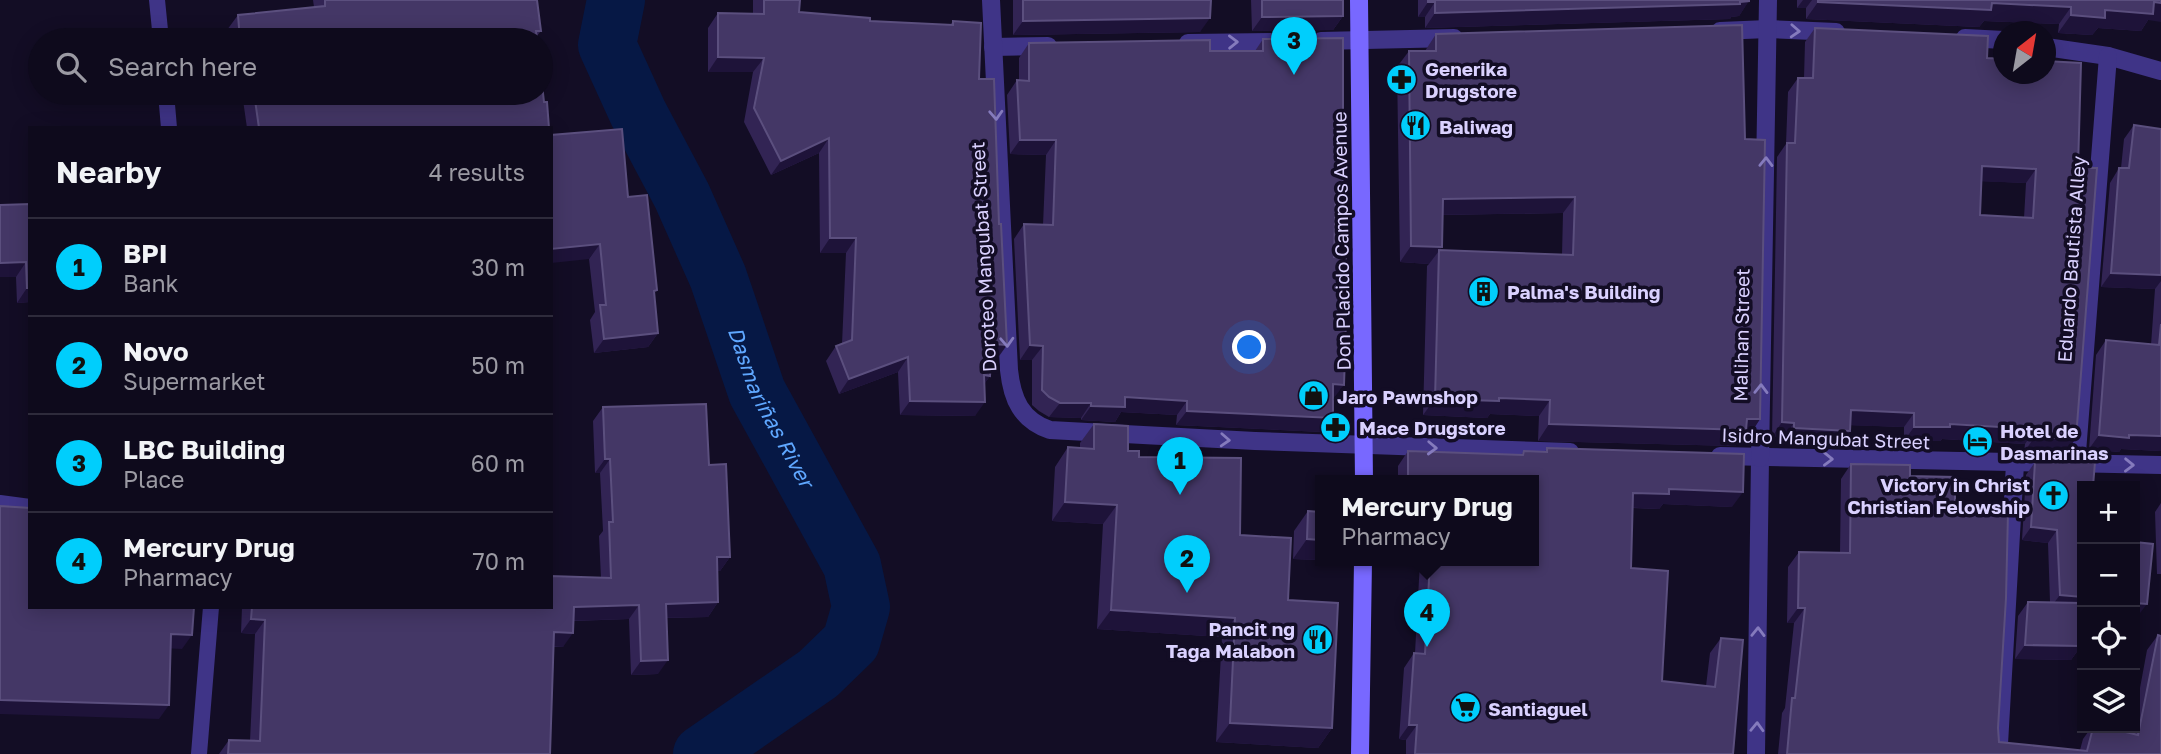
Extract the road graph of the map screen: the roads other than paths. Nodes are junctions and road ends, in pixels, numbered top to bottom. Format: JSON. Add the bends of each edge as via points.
{"nodes":[{"id":1,"x":157,"y":0,"type":"edge"},
{"id":2,"x":991,"y":0,"type":"edge"},
{"id":3,"x":1359,"y":0,"type":"edge"},
{"id":4,"x":1768,"y":0,"type":"edge"},
{"id":5,"x":160,"y":28,"type":"edge"},
{"id":6,"x":1768,"y":29,"type":"junction"},
{"id":7,"x":1700,"y":31,"type":"edge"},
{"id":8,"x":1851,"y":33,"type":"edge"},
{"id":9,"x":1468,"y":38,"type":"edge"},
{"id":10,"x":1946,"y":38,"type":"edge"},
{"id":11,"x":1993,"y":40,"type":"edge"},
{"id":12,"x":1359,"y":41,"type":"junction"},
{"id":13,"x":1175,"y":43,"type":"edge"},
{"id":14,"x":1063,"y":45,"type":"edge"},
{"id":15,"x":993,"y":47,"type":"junction"},
{"id":16,"x":2056,"y":48,"type":"edge"},
{"id":17,"x":2108,"y":56,"type":"junction"},
{"id":18,"x":2161,"y":71,"type":"edge"},
{"id":19,"x":167,"y":105,"type":"edge"},
{"id":20,"x":169,"y":126,"type":"edge"},
{"id":21,"x":1364,"y":445,"type":"junction"},
{"id":22,"x":1588,"y":452,"type":"edge"},
{"id":23,"x":1702,"y":456,"type":"edge"},
{"id":24,"x":1760,"y":458,"type":"junction"},
{"id":25,"x":2015,"y":464,"type":"junction"},
{"id":26,"x":2076,"y":464,"type":"junction"},
{"id":27,"x":2161,"y":465,"type":"edge"},
{"id":28,"x":1364,"y":475,"type":"edge"},
{"id":29,"x":0,"y":503,"type":"edge"},
{"id":30,"x":28,"y":507,"type":"edge"},
{"id":31,"x":1363,"y":566,"type":"edge"},
{"id":32,"x":211,"y":609,"type":"edge"},
{"id":33,"x":1999,"y":744,"type":"edge"},
{"id":34,"x":199,"y":754,"type":"edge"},
{"id":35,"x":1360,"y":754,"type":"edge"},
{"id":36,"x":1756,"y":754,"type":"edge"}],
"edges":[{"from":1,"to":5,"type":"lane"},
{"from":2,"to":15,"type":"street","name":"Doroteo Mangubat Street"},
{"from":3,"to":12,"type":"main road","name":"Don Placido Campos Avenue"},
{"from":4,"to":6,"type":"street","name":"Malihan Street"},
{"from":6,"to":7,"type":"street"},
{"from":6,"to":8,"type":"street","one_way":true},
{"from":24,"to":6,"type":"street","name":"Malihan Street","one_way":true},
{"from":9,"to":12,"type":"street"},
{"from":10,"to":11,"type":"street"},
{"from":13,"to":12,"type":"street","one_way":true},
{"from":12,"to":21,"type":"main road","name":"Don Placido Campos Avenue"},
{"from":14,"to":15,"type":"street"},
{"from":15,"to":21,"type":"street","name":"Doroteo Mangubat Street","one_way":true,"via":[[1009,370],[1011,390],[1028,419],[1050,430]]},
{"from":16,"to":17,"type":"street"},
{"from":17,"to":18,"type":"street"},
{"from":17,"to":26,"type":"street","name":"Eduardo Bautista Alley"},
{"from":19,"to":20,"type":"lane"},
{"from":21,"to":22,"type":"street","one_way":true},
{"from":21,"to":28,"type":"main road","name":"Don Placido Campos Avenue"},
{"from":23,"to":24,"type":"street","name":"Isidro Mangubat Street"},
{"from":24,"to":25,"type":"street","name":"Isidro Mangubat Street","one_way":true},
{"from":36,"to":24,"type":"street","name":"Malihan Street","one_way":true},
{"from":25,"to":26,"type":"street","name":"Isidro Mangubat Street"},
{"from":25,"to":33,"type":"street"},
{"from":26,"to":27,"type":"street","name":"Isidro Mangubat Street","one_way":true},
{"from":29,"to":30,"type":"lane"},
{"from":31,"to":35,"type":"main road"},
{"from":32,"to":34,"type":"lane"}]}
